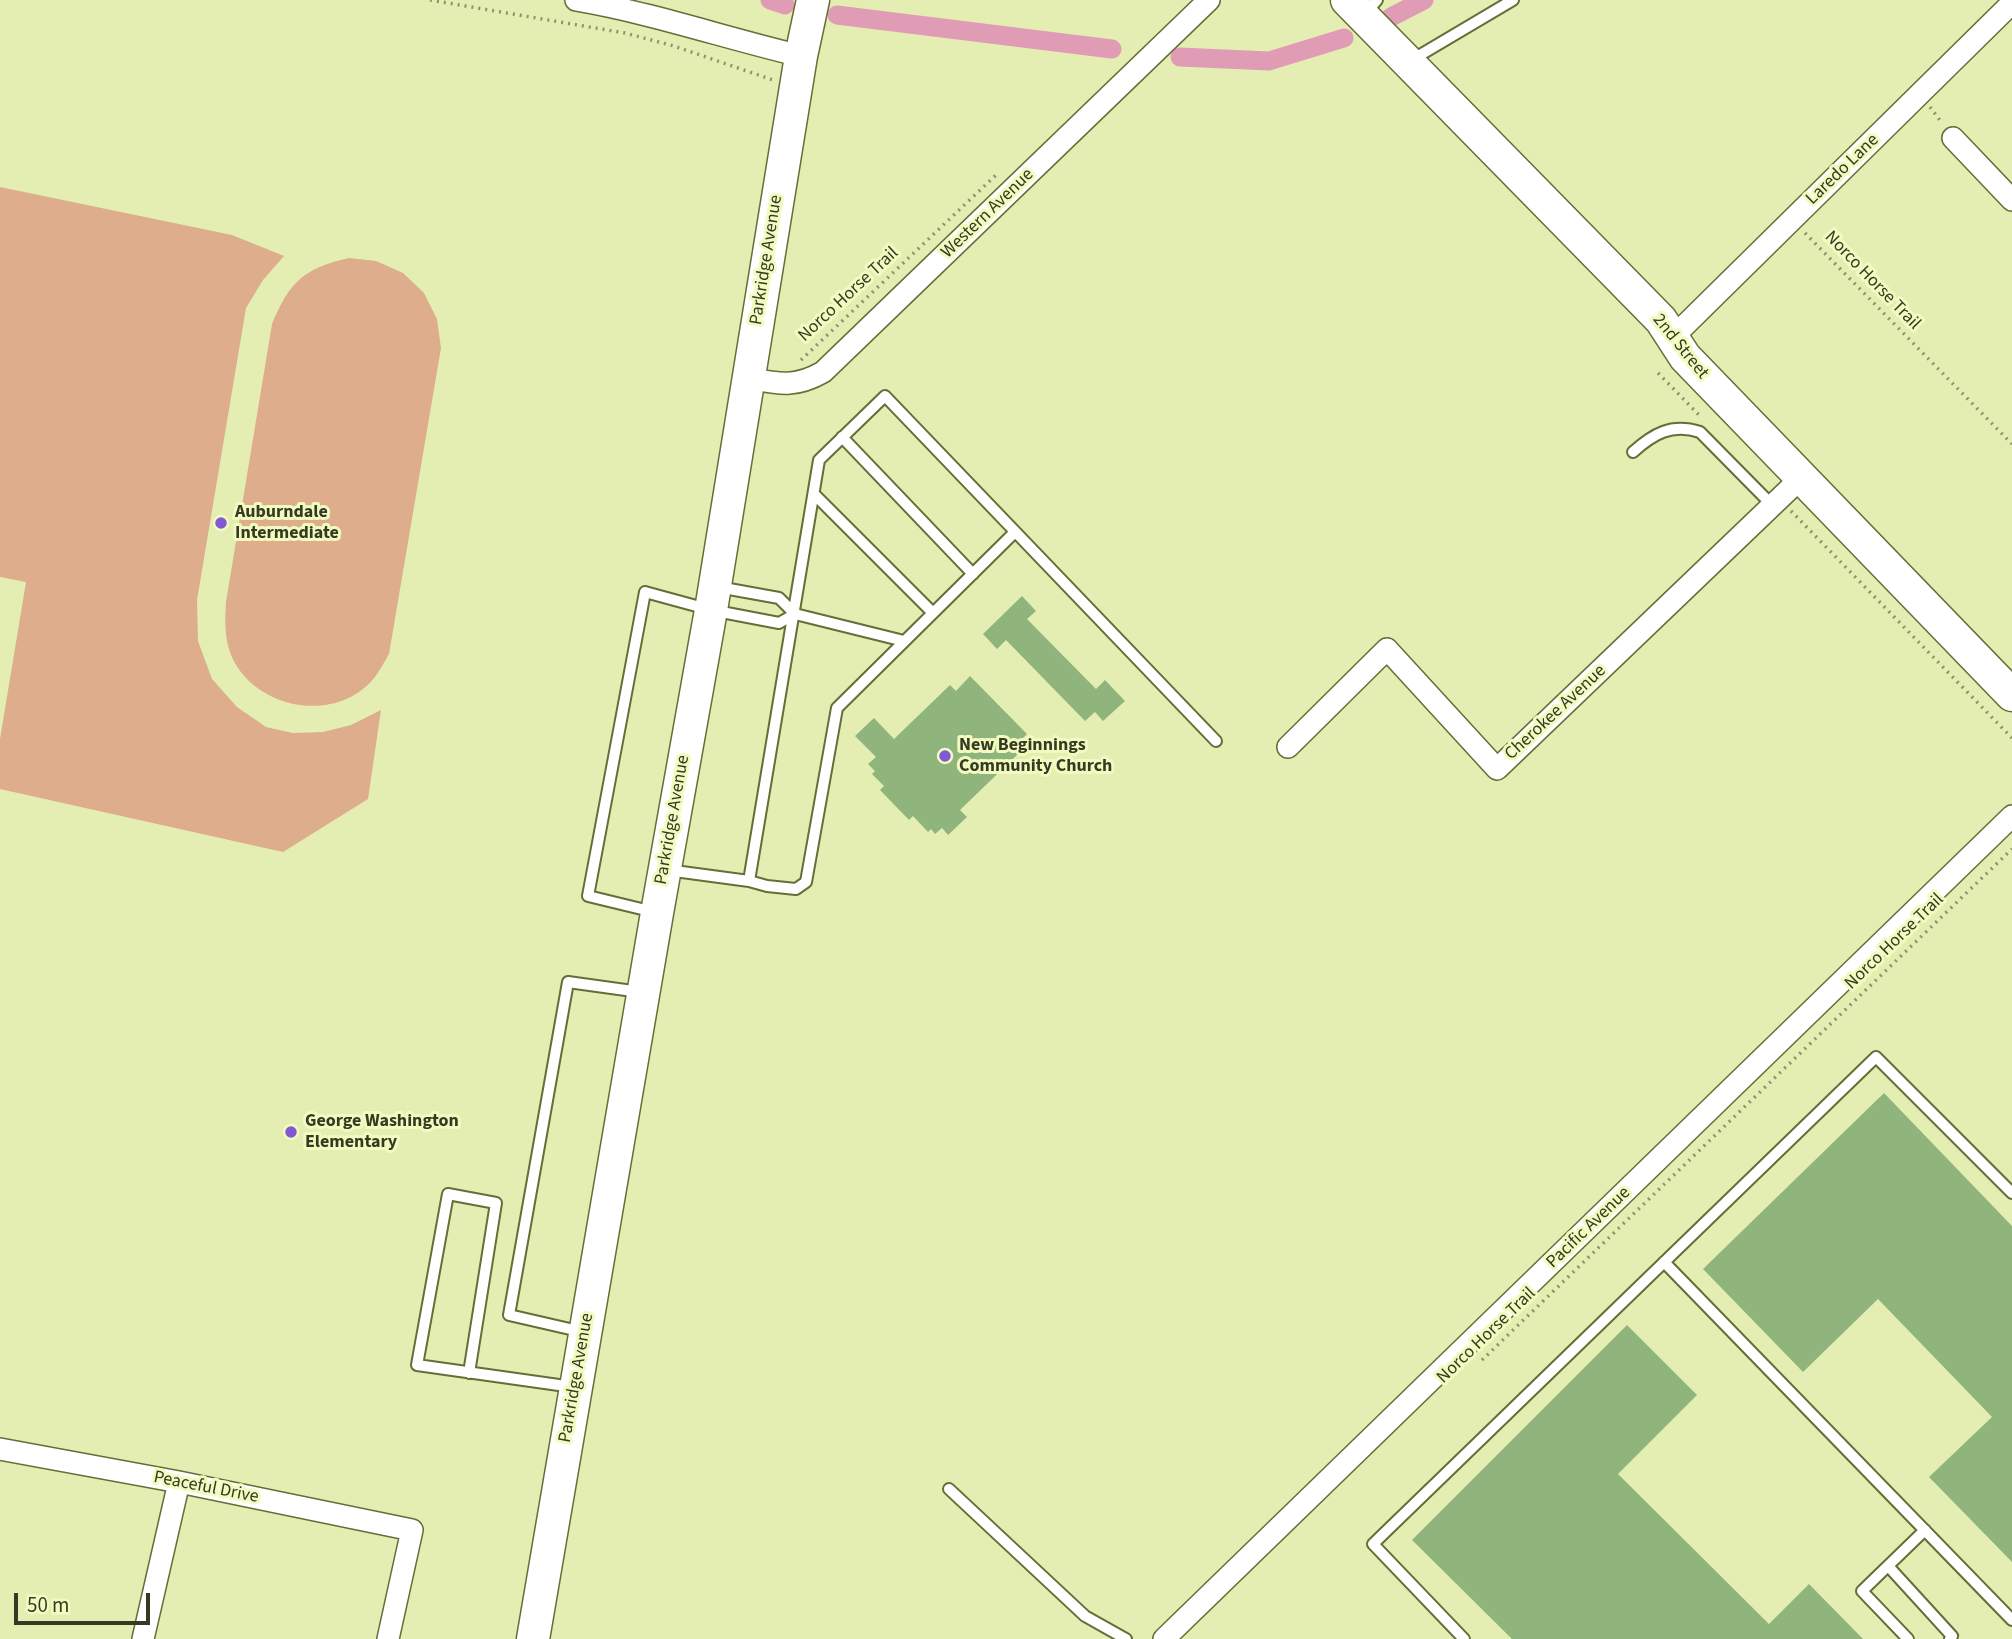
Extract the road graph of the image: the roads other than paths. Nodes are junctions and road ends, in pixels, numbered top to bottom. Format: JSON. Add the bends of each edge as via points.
{"nodes":[{"id":1,"x":576,"y":0,"type":"edge"},
{"id":2,"x":1209,"y":0,"type":"edge"},
{"id":3,"x":1513,"y":0,"type":"edge"},
{"id":4,"x":2012,"y":3,"type":"edge"},
{"id":5,"x":1360,"y":6,"type":"edge"},
{"id":6,"x":804,"y":42,"type":"edge"},
{"id":7,"x":1407,"y":62,"type":"junction"},
{"id":8,"x":1953,"y":138,"type":"road end"},
{"id":9,"x":2012,"y":200,"type":"edge"},
{"id":10,"x":1673,"y":337,"type":"junction"},
{"id":11,"x":748,"y":378,"type":"junction"},
{"id":12,"x":842,"y":437,"type":"junction"},
{"id":13,"x":1633,"y":452,"type":"dead end"},
{"id":14,"x":1802,"y":477,"type":"junction"},
{"id":15,"x":814,"y":494,"type":"junction"},
{"id":16,"x":1776,"y":503,"type":"junction"},
{"id":17,"x":1015,"y":532,"type":"junction"},
{"id":18,"x":972,"y":574,"type":"junction"},
{"id":19,"x":713,"y":598,"type":"junction"},
{"id":20,"x":933,"y":613,"type":"junction"},
{"id":21,"x":795,"y":614,"type":"junction"},
{"id":22,"x":904,"y":641,"type":"junction"},
{"id":23,"x":2012,"y":695,"type":"edge"},
{"id":24,"x":1216,"y":741,"type":"dead end"},
{"id":25,"x":1288,"y":747,"type":"dead end"},
{"id":26,"x":2012,"y":816,"type":"edge"},
{"id":27,"x":664,"y":869,"type":"junction"},
{"id":28,"x":749,"y":881,"type":"junction"},
{"id":29,"x":657,"y":913,"type":"junction"},
{"id":30,"x":643,"y":993,"type":"junction"},
{"id":31,"x":2012,"y":1193,"type":"edge"},
{"id":32,"x":1664,"y":1262,"type":"junction"},
{"id":33,"x":585,"y":1332,"type":"junction"},
{"id":34,"x":469,"y":1373,"type":"junction"},
{"id":35,"x":576,"y":1387,"type":"junction"},
{"id":36,"x":0,"y":1450,"type":"edge"},
{"id":37,"x":178,"y":1482,"type":"junction"},
{"id":38,"x":948,"y":1489,"type":"dead end"},
{"id":39,"x":1925,"y":1530,"type":"junction"},
{"id":40,"x":1889,"y":1567,"type":"junction"},
{"id":41,"x":2012,"y":1620,"type":"edge"},
{"id":42,"x":144,"y":1639,"type":"edge"},
{"id":43,"x":388,"y":1639,"type":"edge"},
{"id":44,"x":533,"y":1639,"type":"edge"},
{"id":45,"x":1126,"y":1639,"type":"edge"},
{"id":46,"x":1164,"y":1639,"type":"edge"},
{"id":47,"x":1464,"y":1639,"type":"edge"},
{"id":48,"x":1908,"y":1639,"type":"edge"},
{"id":49,"x":1950,"y":1639,"type":"edge"}],
"edges":[{"from":1,"to":6,"type":"street","via":[[754,45]]},
{"from":2,"to":11,"type":"street","name":"Western Avenue","via":[[823,372],[806,382]]},
{"from":3,"to":7,"type":"lane"},
{"from":4,"to":10,"type":"street","name":"Laredo Lane"},
{"from":5,"to":7,"type":"street","name":"2nd Street"},
{"from":6,"to":11,"type":"street","name":"Parkridge Avenue"},
{"from":7,"to":10,"type":"street","name":"2nd Street"},
{"from":8,"to":9,"type":"street"},
{"from":10,"to":14,"type":"street","name":"2nd Street","via":[[1685,357]]},
{"from":11,"to":19,"type":"street","name":"Parkridge Avenue"},
{"from":12,"to":15,"type":"lane","via":[[819,460]]},
{"from":12,"to":17,"type":"lane","via":[[885,396]]},
{"from":12,"to":18,"type":"lane"},
{"from":13,"to":16,"type":"lane","via":[[1652,435],[1685,427],[1700,432]]},
{"from":14,"to":16,"type":"street","name":"Cherokee Avenue"},
{"from":14,"to":23,"type":"street","name":"2nd Street"},
{"from":15,"to":20,"type":"lane"},
{"from":15,"to":21,"type":"lane"},
{"from":16,"to":25,"type":"street","name":"Cherokee Avenue","via":[[1497,769],[1387,649]]},
{"from":17,"to":18,"type":"lane"},
{"from":17,"to":24,"type":"lane"},
{"from":18,"to":20,"type":"lane"},
{"from":19,"to":21,"type":"lane","via":[[779,598]]},
{"from":19,"to":21,"type":"lane","via":[[779,623]]},
{"from":19,"to":27,"type":"street","name":"Parkridge Avenue"},
{"from":19,"to":29,"type":"lane","via":[[645,592],[589,896]]},
{"from":20,"to":22,"type":"lane"},
{"from":21,"to":22,"type":"lane"},
{"from":21,"to":28,"type":"lane"},
{"from":22,"to":28,"type":"lane","via":[[836,708],[806,882],[796,889]]},
{"from":26,"to":46,"type":"street","name":"Pacific Avenue"},
{"from":27,"to":28,"type":"lane"},
{"from":27,"to":29,"type":"street","name":"Parkridge Avenue"},
{"from":29,"to":30,"type":"street","name":"Parkridge Avenue"},
{"from":30,"to":33,"type":"street","name":"Parkridge Avenue"},
{"from":30,"to":33,"type":"lane","via":[[568,982],[509,1315]]},
{"from":31,"to":32,"type":"lane","via":[[1876,1057]]},
{"from":32,"to":39,"type":"lane"},
{"from":32,"to":47,"type":"lane","via":[[1373,1544]]},
{"from":33,"to":35,"type":"street","name":"Parkridge Avenue"},
{"from":34,"to":34,"type":"lane","via":[[417,1365],[448,1194],[496,1203]]},
{"from":34,"to":35,"type":"lane"},
{"from":35,"to":44,"type":"street","name":"Parkridge Avenue"},
{"from":36,"to":37,"type":"street","name":"Peaceful Drive"},
{"from":37,"to":42,"type":"street"},
{"from":37,"to":43,"type":"street","name":"Peaceful Drive","via":[[411,1530]]},
{"from":38,"to":45,"type":"lane","via":[[1086,1616]]},
{"from":39,"to":40,"type":"lane"},
{"from":39,"to":41,"type":"lane"},
{"from":40,"to":48,"type":"lane","via":[[1862,1591]]},
{"from":40,"to":49,"type":"lane"}]}
